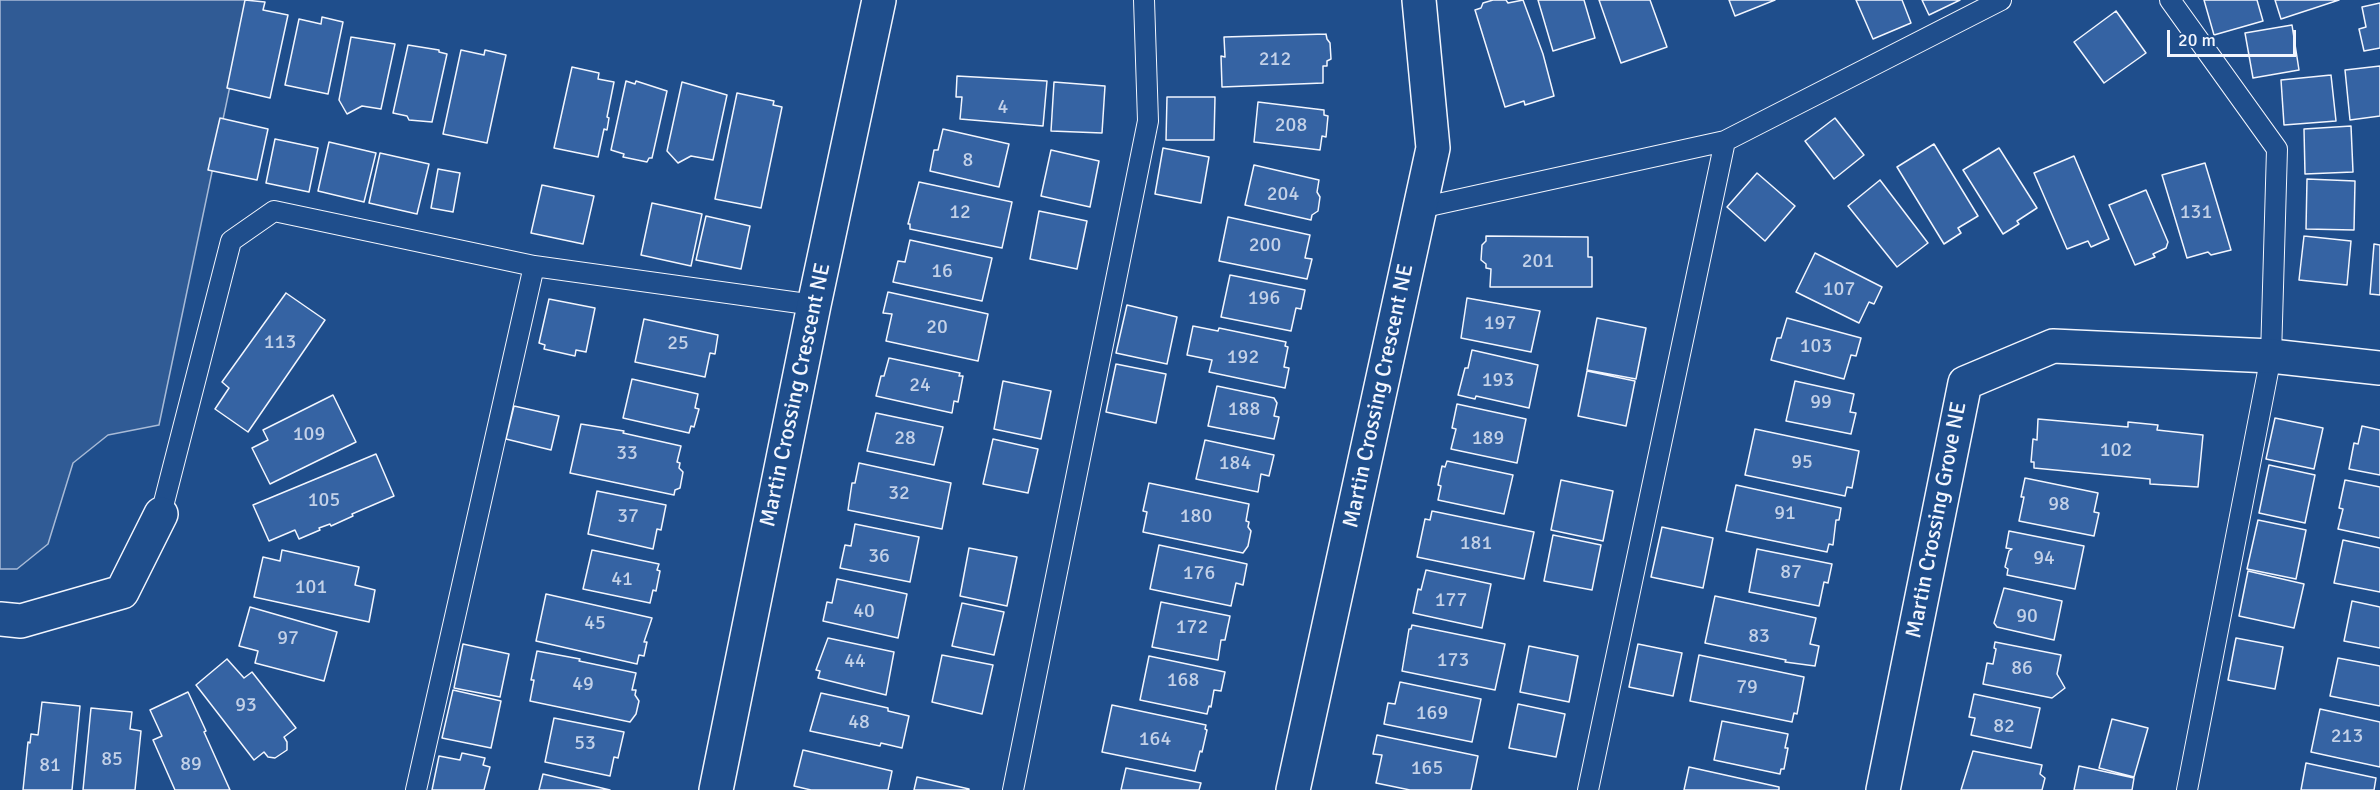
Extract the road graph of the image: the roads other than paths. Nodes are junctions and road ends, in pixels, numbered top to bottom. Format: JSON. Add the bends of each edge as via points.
{"nodes":[{"id":1,"x":879,"y":0,"type":"edge"},
{"id":2,"x":1144,"y":0,"type":"edge"},
{"id":3,"x":1419,"y":0,"type":"edge"},
{"id":4,"x":2001,"y":0,"type":"edge"},
{"id":5,"x":2170,"y":0,"type":"edge"},
{"id":6,"x":1725,"y":141,"type":"junction"},
{"id":7,"x":1420,"y":208,"type":"junction"},
{"id":8,"x":534,"y":266,"type":"junction"},
{"id":9,"x":814,"y":305,"type":"junction"},
{"id":10,"x":2271,"y":356,"type":"junction"},
{"id":11,"x":2380,"y":368,"type":"edge"},
{"id":12,"x":161,"y":514,"type":"joint"},
{"id":13,"x":0,"y":619,"type":"edge"},
{"id":14,"x":416,"y":790,"type":"edge"},
{"id":15,"x":716,"y":790,"type":"edge"},
{"id":16,"x":1013,"y":790,"type":"edge"},
{"id":17,"x":1293,"y":790,"type":"edge"},
{"id":18,"x":1588,"y":790,"type":"edge"},
{"id":19,"x":1883,"y":790,"type":"edge"},
{"id":20,"x":2187,"y":790,"type":"edge"}],
"edges":[{"from":1,"to":9,"type":"street","name":"Martin Crossing Crescent NE"},
{"from":2,"to":16,"type":"lane","via":[[1148,121]]},
{"from":3,"to":7,"type":"street","name":"Martin Crossing Crescent NE","via":[[1433,148]]},
{"from":4,"to":6,"type":"lane"},
{"from":5,"to":10,"type":"lane","via":[[2277,149]]},
{"from":6,"to":7,"type":"lane"},
{"from":6,"to":18,"type":"lane"},
{"from":7,"to":17,"type":"street","name":"Martin Crossing Crescent NE"},
{"from":8,"to":9,"type":"lane"},
{"from":8,"to":12,"type":"lane","via":[[274,211],[231,241]]},
{"from":8,"to":14,"type":"lane"},
{"from":9,"to":15,"type":"street","name":"Martin Crossing Crescent NE"},
{"from":10,"to":11,"type":"street","name":"Martin Crossing Grove NE"},
{"from":10,"to":19,"type":"street","name":"Martin Crossing Grove NE","via":[[2053,346],[1965,383]]},
{"from":10,"to":20,"type":"lane"},
{"from":12,"to":13,"type":"street","via":[[122,592],[21,621]]}]}
